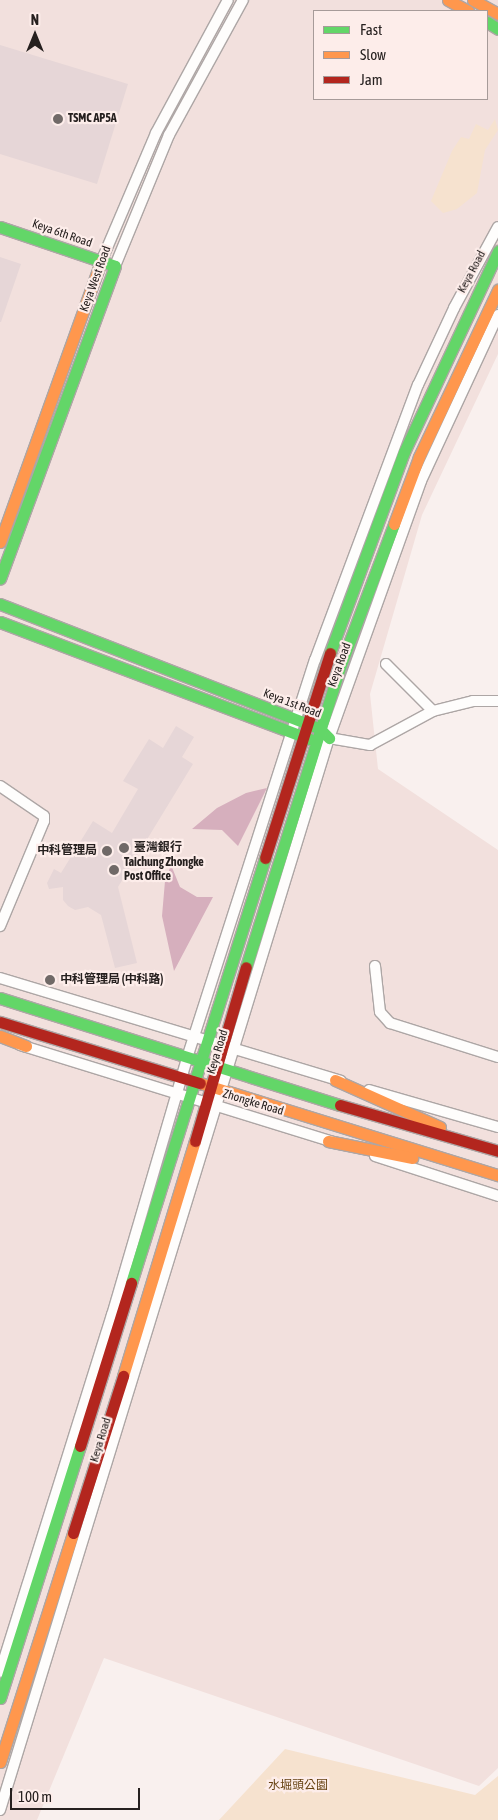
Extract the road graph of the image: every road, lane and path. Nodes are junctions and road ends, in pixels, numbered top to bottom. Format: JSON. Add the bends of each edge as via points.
{"nodes":[{"id":1,"x":228,"y":0,"type":"edge"},
{"id":2,"x":243,"y":0,"type":"edge"},
{"id":3,"x":448,"y":0,"type":"edge"},
{"id":4,"x":473,"y":0,"type":"edge"},
{"id":5,"x":466,"y":10,"type":"edge"},
{"id":6,"x":498,"y":14,"type":"edge"},
{"id":7,"x":0,"y":227,"type":"edge"},
{"id":8,"x":498,"y":227,"type":"edge"},
{"id":9,"x":498,"y":251,"type":"edge"},
{"id":10,"x":101,"y":262,"type":"junction"},
{"id":11,"x":114,"y":266,"type":"junction"},
{"id":12,"x":498,"y":290,"type":"edge"},
{"id":13,"x":498,"y":315,"type":"edge"},
{"id":14,"x":0,"y":542,"type":"edge"},
{"id":15,"x":0,"y":579,"type":"edge"},
{"id":16,"x":0,"y":604,"type":"edge"},
{"id":17,"x":0,"y":622,"type":"edge"},
{"id":18,"x":386,"y":664,"type":"dead end"},
{"id":19,"x":498,"y":701,"type":"edge"},
{"id":20,"x":433,"y":711,"type":"junction"},
{"id":21,"x":307,"y":725,"type":"junction"},
{"id":22,"x":293,"y":726,"type":"junction"},
{"id":23,"x":318,"y":735,"type":"junction"},
{"id":24,"x":302,"y":737,"type":"junction"},
{"id":25,"x":329,"y":738,"type":"junction"},
{"id":26,"x":0,"y":786,"type":"edge"},
{"id":27,"x":1,"y":923,"type":"edge"},
{"id":28,"x":376,"y":966,"type":"dead end"},
{"id":29,"x":0,"y":978,"type":"edge"},
{"id":30,"x":0,"y":998,"type":"edge"},
{"id":31,"x":0,"y":1022,"type":"edge"},
{"id":32,"x":195,"y":1035,"type":"junction"},
{"id":33,"x":0,"y":1037,"type":"edge"},
{"id":34,"x":209,"y":1040,"type":"junction"},
{"id":35,"x":26,"y":1046,"type":"joint"},
{"id":36,"x":228,"y":1046,"type":"junction"},
{"id":37,"x":498,"y":1057,"type":"edge"},
{"id":38,"x":187,"y":1058,"type":"junction"},
{"id":39,"x":202,"y":1063,"type":"junction"},
{"id":40,"x":216,"y":1067,"type":"junction"},
{"id":41,"x":228,"y":1071,"type":"junction"},
{"id":42,"x":181,"y":1080,"type":"junction"},
{"id":43,"x":336,"y":1080,"type":"junction"},
{"id":44,"x":196,"y":1084,"type":"junction"},
{"id":45,"x":215,"y":1091,"type":"junction"},
{"id":46,"x":177,"y":1094,"type":"junction"},
{"id":47,"x":192,"y":1099,"type":"junction"},
{"id":48,"x":211,"y":1105,"type":"junction"},
{"id":49,"x":498,"y":1128,"type":"edge"},
{"id":50,"x":328,"y":1141,"type":"junction"},
{"id":51,"x":486,"y":1148,"type":"junction"},
{"id":52,"x":498,"y":1151,"type":"edge"},
{"id":53,"x":498,"y":1176,"type":"edge"},
{"id":54,"x":498,"y":1196,"type":"edge"},
{"id":55,"x":0,"y":1672,"type":"edge"},
{"id":56,"x":0,"y":1698,"type":"edge"},
{"id":57,"x":0,"y":1762,"type":"edge"},
{"id":58,"x":0,"y":1810,"type":"edge"}],
"edges":[{"from":1,"to":10,"type":"street","name":"Keya West Road","via":[[156,133]]},
{"from":2,"to":11,"type":"street","name":"Keya West Road","via":[[169,135]]},
{"from":3,"to":5,"type":"street"},
{"from":4,"to":6,"type":"street"},
{"from":7,"to":10,"type":"street","name":"Keya 6th Road"},
{"from":8,"to":22,"type":"street","name":"Keya Road","via":[[454,308],[418,386]]},
{"from":9,"to":21,"type":"street","name":"Keya Road","via":[[404,452]]},
{"from":10,"to":11,"type":"street","name":"Keya 6th Road"},
{"from":10,"to":14,"type":"street","name":"Keya West Road"},
{"from":11,"to":15,"type":"street","name":"Keya West Road"},
{"from":12,"to":23,"type":"street","name":"Keya Road","via":[[419,457]]},
{"from":13,"to":25,"type":"street","name":"Keya Road","via":[[421,481]]},
{"from":16,"to":22,"type":"street","name":"Keya 1st Road"},
{"from":17,"to":22,"type":"street","name":"Keya 1st Road"},
{"from":18,"to":20,"type":"street"},
{"from":19,"to":20,"type":"street","via":[[473,701]]},
{"from":20,"to":25,"type":"street","via":[[370,745]]},
{"from":21,"to":22,"type":"street","name":"Keya 1st Road"},
{"from":21,"to":23,"type":"street","name":"Keya 1st Road"},
{"from":21,"to":24,"type":"street","name":"Keya Road"},
{"from":22,"to":24,"type":"street","name":"Keya 1st Road"},
{"from":22,"to":32,"type":"street","name":"Keya Road"},
{"from":23,"to":24,"type":"street","name":"Keya 1st Road"},
{"from":23,"to":25,"type":"street","name":"Keya 1st Road"},
{"from":23,"to":36,"type":"street","name":"Keya Road"},
{"from":24,"to":34,"type":"street","name":"Keya Road"},
{"from":25,"to":36,"type":"street","name":"Keya Road"},
{"from":26,"to":27,"type":"street","via":[[44,816]]},
{"from":28,"to":37,"type":"street","via":[[380,1012],[390,1023]]},
{"from":29,"to":32,"type":"street"},
{"from":30,"to":38,"type":"street","name":"Zhongke Road"},
{"from":31,"to":42,"type":"street","name":"Zhongke Road"},
{"from":32,"to":34,"type":"street"},
{"from":32,"to":38,"type":"street","name":"Keya Road"},
{"from":33,"to":35,"type":"street"},
{"from":34,"to":36,"type":"street"},
{"from":34,"to":39,"type":"street","name":"Keya Road"},
{"from":35,"to":46,"type":"street","name":"Zhongke Road"},
{"from":36,"to":40,"type":"street","name":"Keya Road"},
{"from":36,"to":41,"type":"street","name":"Keya Road"},
{"from":36,"to":43,"type":"street"},
{"from":38,"to":39,"type":"street","name":"Zhongke Road"},
{"from":38,"to":42,"type":"street","name":"Keya Road"},
{"from":39,"to":40,"type":"street","name":"Zhongke Road"},
{"from":39,"to":44,"type":"street","name":"Keya Road"},
{"from":40,"to":41,"type":"street","name":"Zhongke Road"},
{"from":40,"to":45,"type":"street","name":"Keya Road"},
{"from":41,"to":45,"type":"street","name":"Keya Road"},
{"from":41,"to":51,"type":"street","name":"Zhongke Road"},
{"from":42,"to":44,"type":"street","name":"Zhongke Road"},
{"from":42,"to":46,"type":"street","name":"Keya Road"},
{"from":43,"to":49,"type":"street"},
{"from":43,"to":51,"type":"street"},
{"from":44,"to":45,"type":"street","name":"Zhongke Road"},
{"from":44,"to":47,"type":"street","name":"Keya Road"},
{"from":45,"to":48,"type":"street","name":"Keya Road"},
{"from":45,"to":53,"type":"street","name":"Zhongke Road"},
{"from":46,"to":47,"type":"street","name":"Zhongke Road"},
{"from":46,"to":55,"type":"street","name":"Keya Road"},
{"from":47,"to":48,"type":"street","name":"Zhongke Road"},
{"from":47,"to":56,"type":"street","name":"Keya Road"},
{"from":48,"to":50,"type":"street","name":"Zhongke Road"},
{"from":48,"to":57,"type":"street","name":"Keya Road"},
{"from":48,"to":58,"type":"street","name":"Keya Road"},
{"from":50,"to":53,"type":"street"},
{"from":50,"to":54,"type":"street","name":"Zhongke Road"},
{"from":51,"to":52,"type":"street","name":"Zhongke Road"}]}
